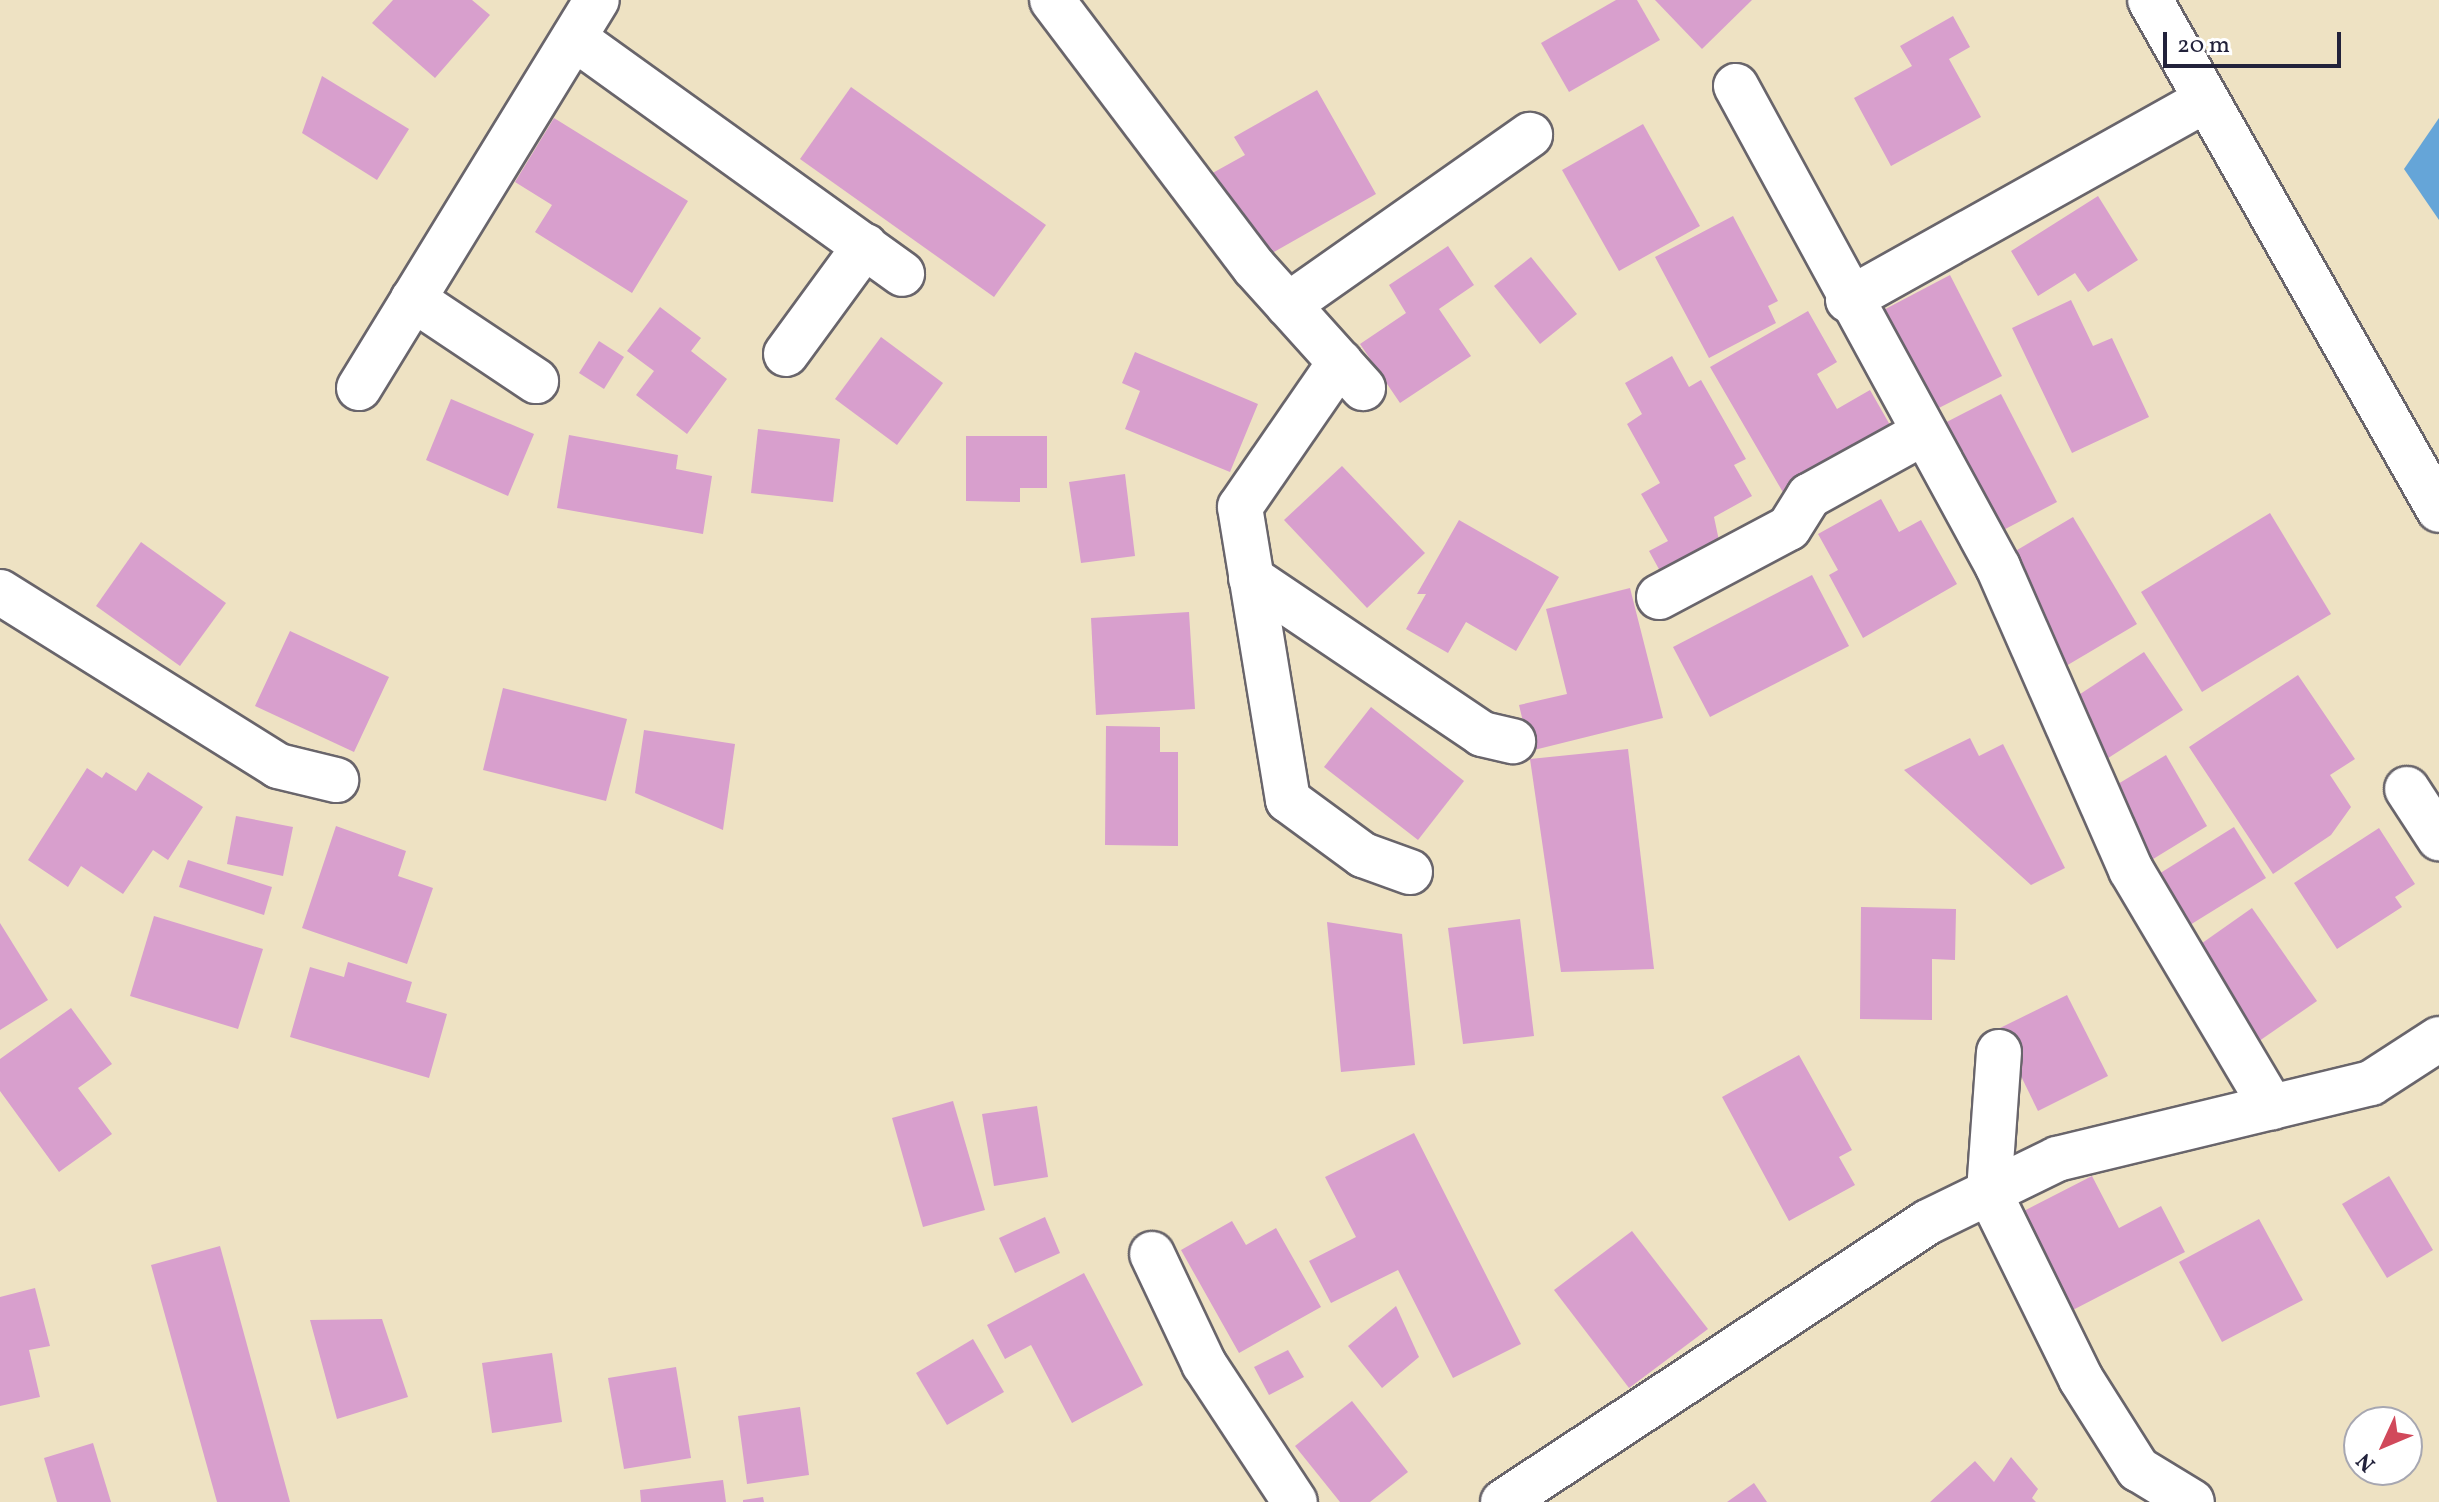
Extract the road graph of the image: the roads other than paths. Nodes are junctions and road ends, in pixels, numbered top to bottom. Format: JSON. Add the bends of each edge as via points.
{"nodes":[{"id":1,"x":597,"y":0,"type":"edge"},
{"id":2,"x":1052,"y":0,"type":"edge"},
{"id":3,"x":2150,"y":0,"type":"edge"},
{"id":4,"x":574,"y":38,"type":"junction"},
{"id":5,"x":1736,"y":86,"type":"dead end"},
{"id":6,"x":2206,"y":100,"type":"junction"},
{"id":7,"x":1530,"y":135,"type":"dead end"},
{"id":8,"x":865,"y":246,"type":"junction"},
{"id":9,"x":902,"y":274,"type":"dead end"},
{"id":10,"x":413,"y":299,"type":"junction"},
{"id":11,"x":1848,"y":300,"type":"junction"},
{"id":12,"x":1288,"y":305,"type":"junction"},
{"id":13,"x":786,"y":354,"type":"dead end"},
{"id":14,"x":536,"y":381,"type":"dead end"},
{"id":15,"x":359,"y":388,"type":"dead end"},
{"id":16,"x":1923,"y":433,"type":"junction"},
{"id":17,"x":2439,"y":510,"type":"edge"},
{"id":18,"x":1251,"y":578,"type":"junction"},
{"id":19,"x":0,"y":592,"type":"edge"},
{"id":20,"x":1659,"y":597,"type":"dead end"},
{"id":21,"x":1513,"y":741,"type":"dead end"},
{"id":22,"x":336,"y":780,"type":"dead end"},
{"id":23,"x":2407,"y":789,"type":"dead end"},
{"id":24,"x":2439,"y":838,"type":"edge"},
{"id":25,"x":1410,"y":872,"type":"dead end"},
{"id":26,"x":2439,"y":1039,"type":"edge"},
{"id":27,"x":1999,"y":1052,"type":"dead end"},
{"id":28,"x":2272,"y":1107,"type":"junction"},
{"id":29,"x":1989,"y":1192,"type":"junction"},
{"id":30,"x":1152,"y":1254,"type":"dead end"},
{"id":31,"x":1295,"y":1502,"type":"edge"},
{"id":32,"x":1503,"y":1502,"type":"edge"},
{"id":33,"x":2192,"y":1502,"type":"edge"}],
"edges":[{"from":1,"to":4,"type":"street"},
{"from":2,"to":12,"type":"street"},
{"from":3,"to":6,"type":"street"},
{"from":4,"to":8,"type":"street"},
{"from":4,"to":10,"type":"street"},
{"from":5,"to":11,"type":"street"},
{"from":6,"to":11,"type":"street"},
{"from":6,"to":17,"type":"street"},
{"from":7,"to":12,"type":"street"},
{"from":8,"to":9,"type":"street"},
{"from":8,"to":13,"type":"street"},
{"from":10,"to":14,"type":"street"},
{"from":10,"to":15,"type":"street"},
{"from":11,"to":16,"type":"street"},
{"from":12,"to":18,"type":"street","via":[[1351,375],[1240,507]]},
{"from":16,"to":20,"type":"street","via":[[1809,496],[1789,528]]},
{"from":16,"to":28,"type":"street","via":[[1998,567],[2131,870]]},
{"from":18,"to":21,"type":"street","via":[[1482,734]]},
{"from":18,"to":25,"type":"street","via":[[1288,800],[1363,855]]},
{"from":19,"to":22,"type":"street","via":[[278,766]]},
{"from":23,"to":24,"type":"street"},
{"from":26,"to":28,"type":"street","via":[[2371,1083]]},
{"from":27,"to":29,"type":"street"},
{"from":28,"to":29,"type":"street","via":[[2057,1159]]},
{"from":29,"to":32,"type":"street","via":[[1928,1222]]},
{"from":29,"to":33,"type":"street","via":[[2081,1379],[2138,1469]]},
{"from":30,"to":31,"type":"street","via":[[1204,1364]]}]}
